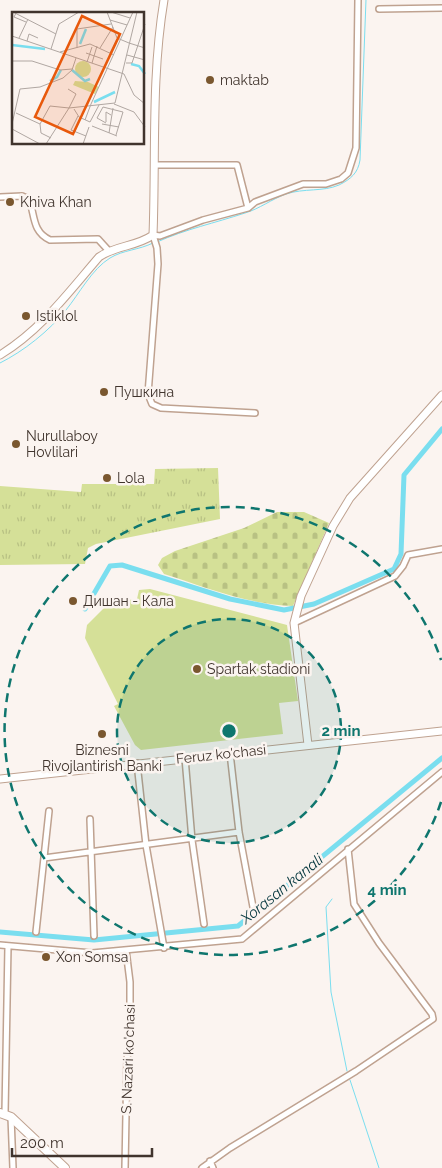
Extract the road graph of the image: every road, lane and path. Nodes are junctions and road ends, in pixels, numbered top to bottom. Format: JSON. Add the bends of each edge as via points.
{"nodes":[{"id":1,"x":164,"y":0,"type":"edge"},
{"id":2,"x":358,"y":0,"type":"edge"},
{"id":3,"x":442,"y":8,"type":"edge"},
{"id":4,"x":379,"y":9,"type":"dead end"},
{"id":5,"x":154,"y":165,"type":"junction"},
{"id":6,"x":0,"y":197,"type":"edge"},
{"id":7,"x":248,"y":208,"type":"junction"},
{"id":8,"x":154,"y":237,"type":"junction"},
{"id":9,"x":108,"y":250,"type":"junction"},
{"id":10,"x":0,"y":354,"type":"edge"},
{"id":11,"x":442,"y":394,"type":"edge"},
{"id":12,"x":255,"y":413,"type":"dead end"},
{"id":13,"x":442,"y":550,"type":"edge"},
{"id":14,"x":294,"y":622,"type":"junction"},
{"id":15,"x":442,"y":731,"type":"edge"},
{"id":16,"x":308,"y":745,"type":"junction"},
{"id":17,"x":230,"y":753,"type":"junction"},
{"id":18,"x":185,"y":758,"type":"junction"},
{"id":19,"x":137,"y":763,"type":"junction"},
{"id":20,"x":442,"y":772,"type":"edge"},
{"id":21,"x":0,"y":779,"type":"edge"},
{"id":22,"x":49,"y":811,"type":"dead end"},
{"id":23,"x":90,"y":819,"type":"dead end"},
{"id":24,"x":239,"y":832,"type":"junction"},
{"id":25,"x":192,"y":840,"type":"junction"},
{"id":26,"x":146,"y":845,"type":"junction"},
{"id":27,"x":348,"y":849,"type":"junction"},
{"id":28,"x":92,"y":853,"type":"junction"},
{"id":29,"x":44,"y":858,"type":"junction"},
{"id":30,"x":253,"y":907,"type":"dead end"},
{"id":31,"x":204,"y":924,"type":"dead end"},
{"id":32,"x":36,"y":932,"type":"dead end"},
{"id":33,"x":94,"y":936,"type":"dead end"},
{"id":34,"x":0,"y":945,"type":"edge"},
{"id":35,"x":8,"y":946,"type":"junction"},
{"id":36,"x":164,"y":948,"type":"junction"},
{"id":37,"x":126,"y":950,"type":"junction"},
{"id":38,"x":5,"y":1114,"type":"edge"},
{"id":39,"x":57,"y":1159,"type":"junction"},
{"id":40,"x":210,"y":1161,"type":"junction"},
{"id":41,"x":13,"y":1168,"type":"edge"},
{"id":42,"x":57,"y":1168,"type":"edge"},
{"id":43,"x":65,"y":1168,"type":"edge"},
{"id":44,"x":125,"y":1168,"type":"edge"},
{"id":45,"x":202,"y":1168,"type":"edge"},
{"id":46,"x":214,"y":1168,"type":"edge"}],
"edges":[{"from":1,"to":5,"type":"main road"},
{"from":2,"to":7,"type":"street","via":[[356,148],[348,173],[326,184],[303,184]]},
{"from":3,"to":4,"type":"street"},
{"from":5,"to":7,"type":"street","via":[[237,165]]},
{"from":5,"to":8,"type":"main road"},
{"from":6,"to":9,"type":"street","via":[[22,196],[29,199],[36,230],[50,240],[98,239]]},
{"from":7,"to":8,"type":"street"},
{"from":8,"to":9,"type":"main road"},
{"from":8,"to":12,"type":"street","via":[[158,264],[148,394],[152,404],[161,408]]},
{"from":9,"to":10,"type":"main road","via":[[37,328]]},
{"from":11,"to":14,"type":"main road","via":[[350,498],[301,597]]},
{"from":13,"to":14,"type":"street","via":[[408,555],[395,576]]},
{"from":14,"to":16,"type":"main road"},
{"from":15,"to":16,"type":"main road","name":"Feruz ko'chasi"},
{"from":16,"to":17,"type":"main road","name":"Feruz ko'chasi"},
{"from":17,"to":18,"type":"main road","name":"Feruz ko'chasi"},
{"from":17,"to":24,"type":"street"},
{"from":18,"to":19,"type":"main road","name":"Feruz ko'chasi"},
{"from":18,"to":25,"type":"street"},
{"from":19,"to":21,"type":"main road","name":"Feruz ko'chasi"},
{"from":19,"to":26,"type":"street"},
{"from":20,"to":27,"type":"street"},
{"from":22,"to":29,"type":"street"},
{"from":23,"to":28,"type":"street"},
{"from":24,"to":25,"type":"street"},
{"from":24,"to":30,"type":"street"},
{"from":25,"to":26,"type":"street"},
{"from":25,"to":31,"type":"street"},
{"from":26,"to":28,"type":"street"},
{"from":26,"to":36,"type":"street"},
{"from":27,"to":36,"type":"street","via":[[242,939]]},
{"from":27,"to":40,"type":"street","via":[[354,904],[433,1019],[356,1071]]},
{"from":28,"to":29,"type":"street"},
{"from":28,"to":33,"type":"street"},
{"from":29,"to":32,"type":"street"},
{"from":34,"to":35,"type":"street"},
{"from":35,"to":37,"type":"street","via":[[92,954]]},
{"from":35,"to":38,"type":"street"},
{"from":36,"to":37,"type":"street"},
{"from":37,"to":44,"type":"street","name":"S. Nazari ko'chasi","via":[[130,1030]]},
{"from":38,"to":39,"type":"main road"},
{"from":38,"to":41,"type":"street"},
{"from":39,"to":42,"type":"street"},
{"from":39,"to":43,"type":"main road"},
{"from":40,"to":45,"type":"street"},
{"from":40,"to":46,"type":"street"}]}
